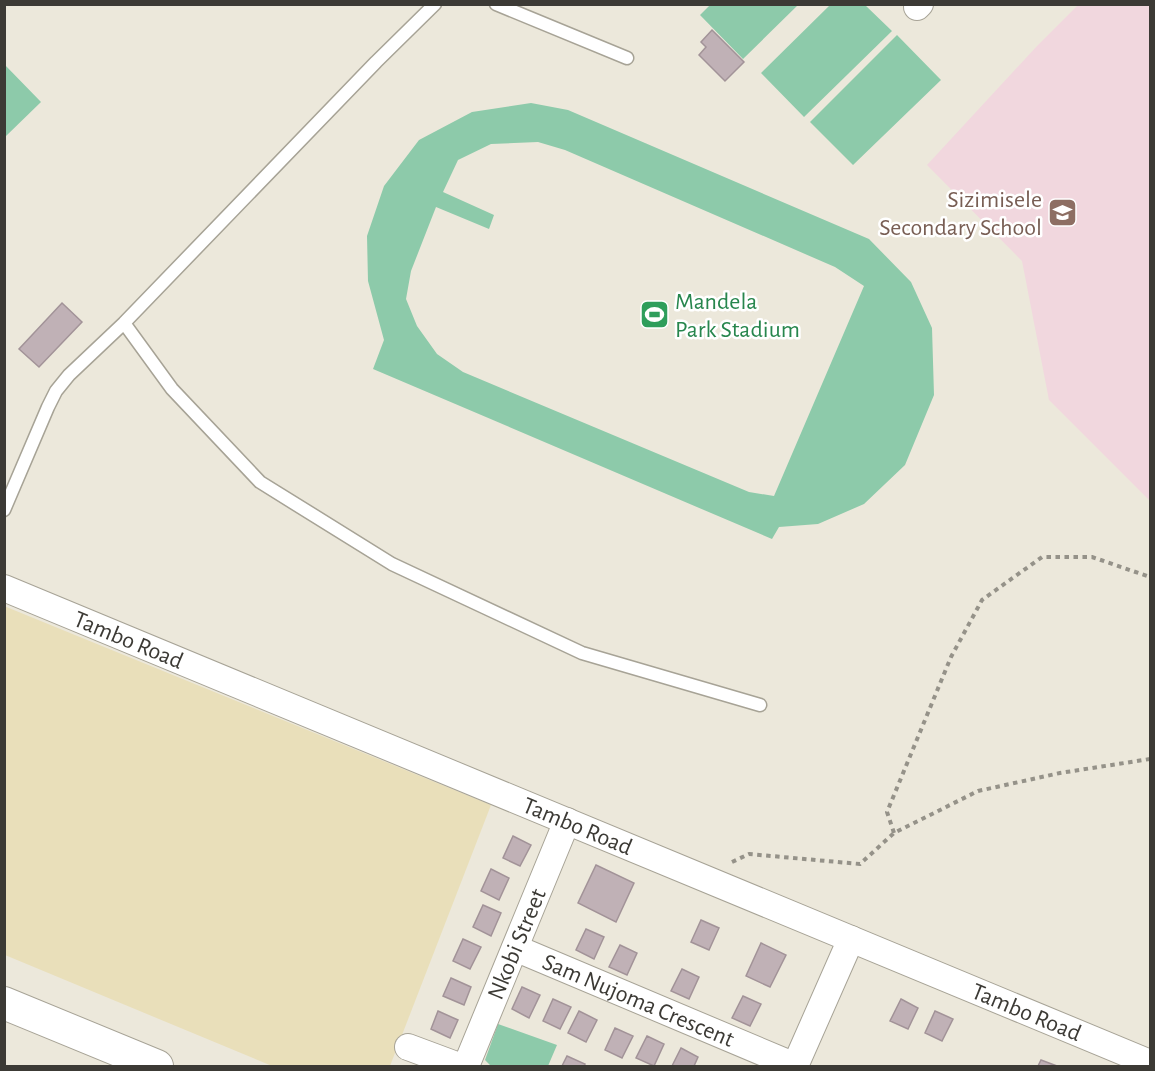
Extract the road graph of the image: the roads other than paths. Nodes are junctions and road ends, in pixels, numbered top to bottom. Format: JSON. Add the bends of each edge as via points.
{"nodes":[{"id":1,"x":435,"y":4,"type":"edge"},
{"id":2,"x":496,"y":4,"type":"edge"},
{"id":3,"x":627,"y":58,"type":"dead end"},
{"id":4,"x":124,"y":323,"type":"junction"},
{"id":5,"x":4,"y":510,"type":"edge"},
{"id":6,"x":4,"y":588,"type":"edge"},
{"id":7,"x":760,"y":705,"type":"dead end"},
{"id":8,"x":567,"y":821,"type":"junction"},
{"id":9,"x":851,"y":939,"type":"junction"},
{"id":10,"x":515,"y":948,"type":"junction"},
{"id":11,"x":4,"y":1004,"type":"edge"},
{"id":12,"x":408,"y":1047,"type":"dead end"},
{"id":13,"x":1150,"y":1063,"type":"edge"},
{"id":14,"x":157,"y":1066,"type":"edge"},
{"id":15,"x":459,"y":1066,"type":"edge"},
{"id":16,"x":466,"y":1066,"type":"edge"},
{"id":17,"x":795,"y":1066,"type":"edge"}],
"edges":[{"from":1,"to":4,"type":"lane"},
{"from":2,"to":3,"type":"lane"},
{"from":4,"to":5,"type":"lane","via":[[56,391]]},
{"from":4,"to":7,"type":"lane","via":[[172,389],[260,482],[392,564],[582,653]]},
{"from":6,"to":8,"type":"street","name":"Tambo Road"},
{"from":8,"to":9,"type":"street","name":"Tambo Road"},
{"from":8,"to":10,"type":"street","name":"Nkobi Street"},
{"from":9,"to":13,"type":"street","name":"Tambo Road"},
{"from":9,"to":17,"type":"street"},
{"from":10,"to":16,"type":"street","name":"Nkobi Street"},
{"from":10,"to":17,"type":"street","name":"Sam Nujoma Crescent"},
{"from":11,"to":14,"type":"street"},
{"from":12,"to":15,"type":"street"}]}
